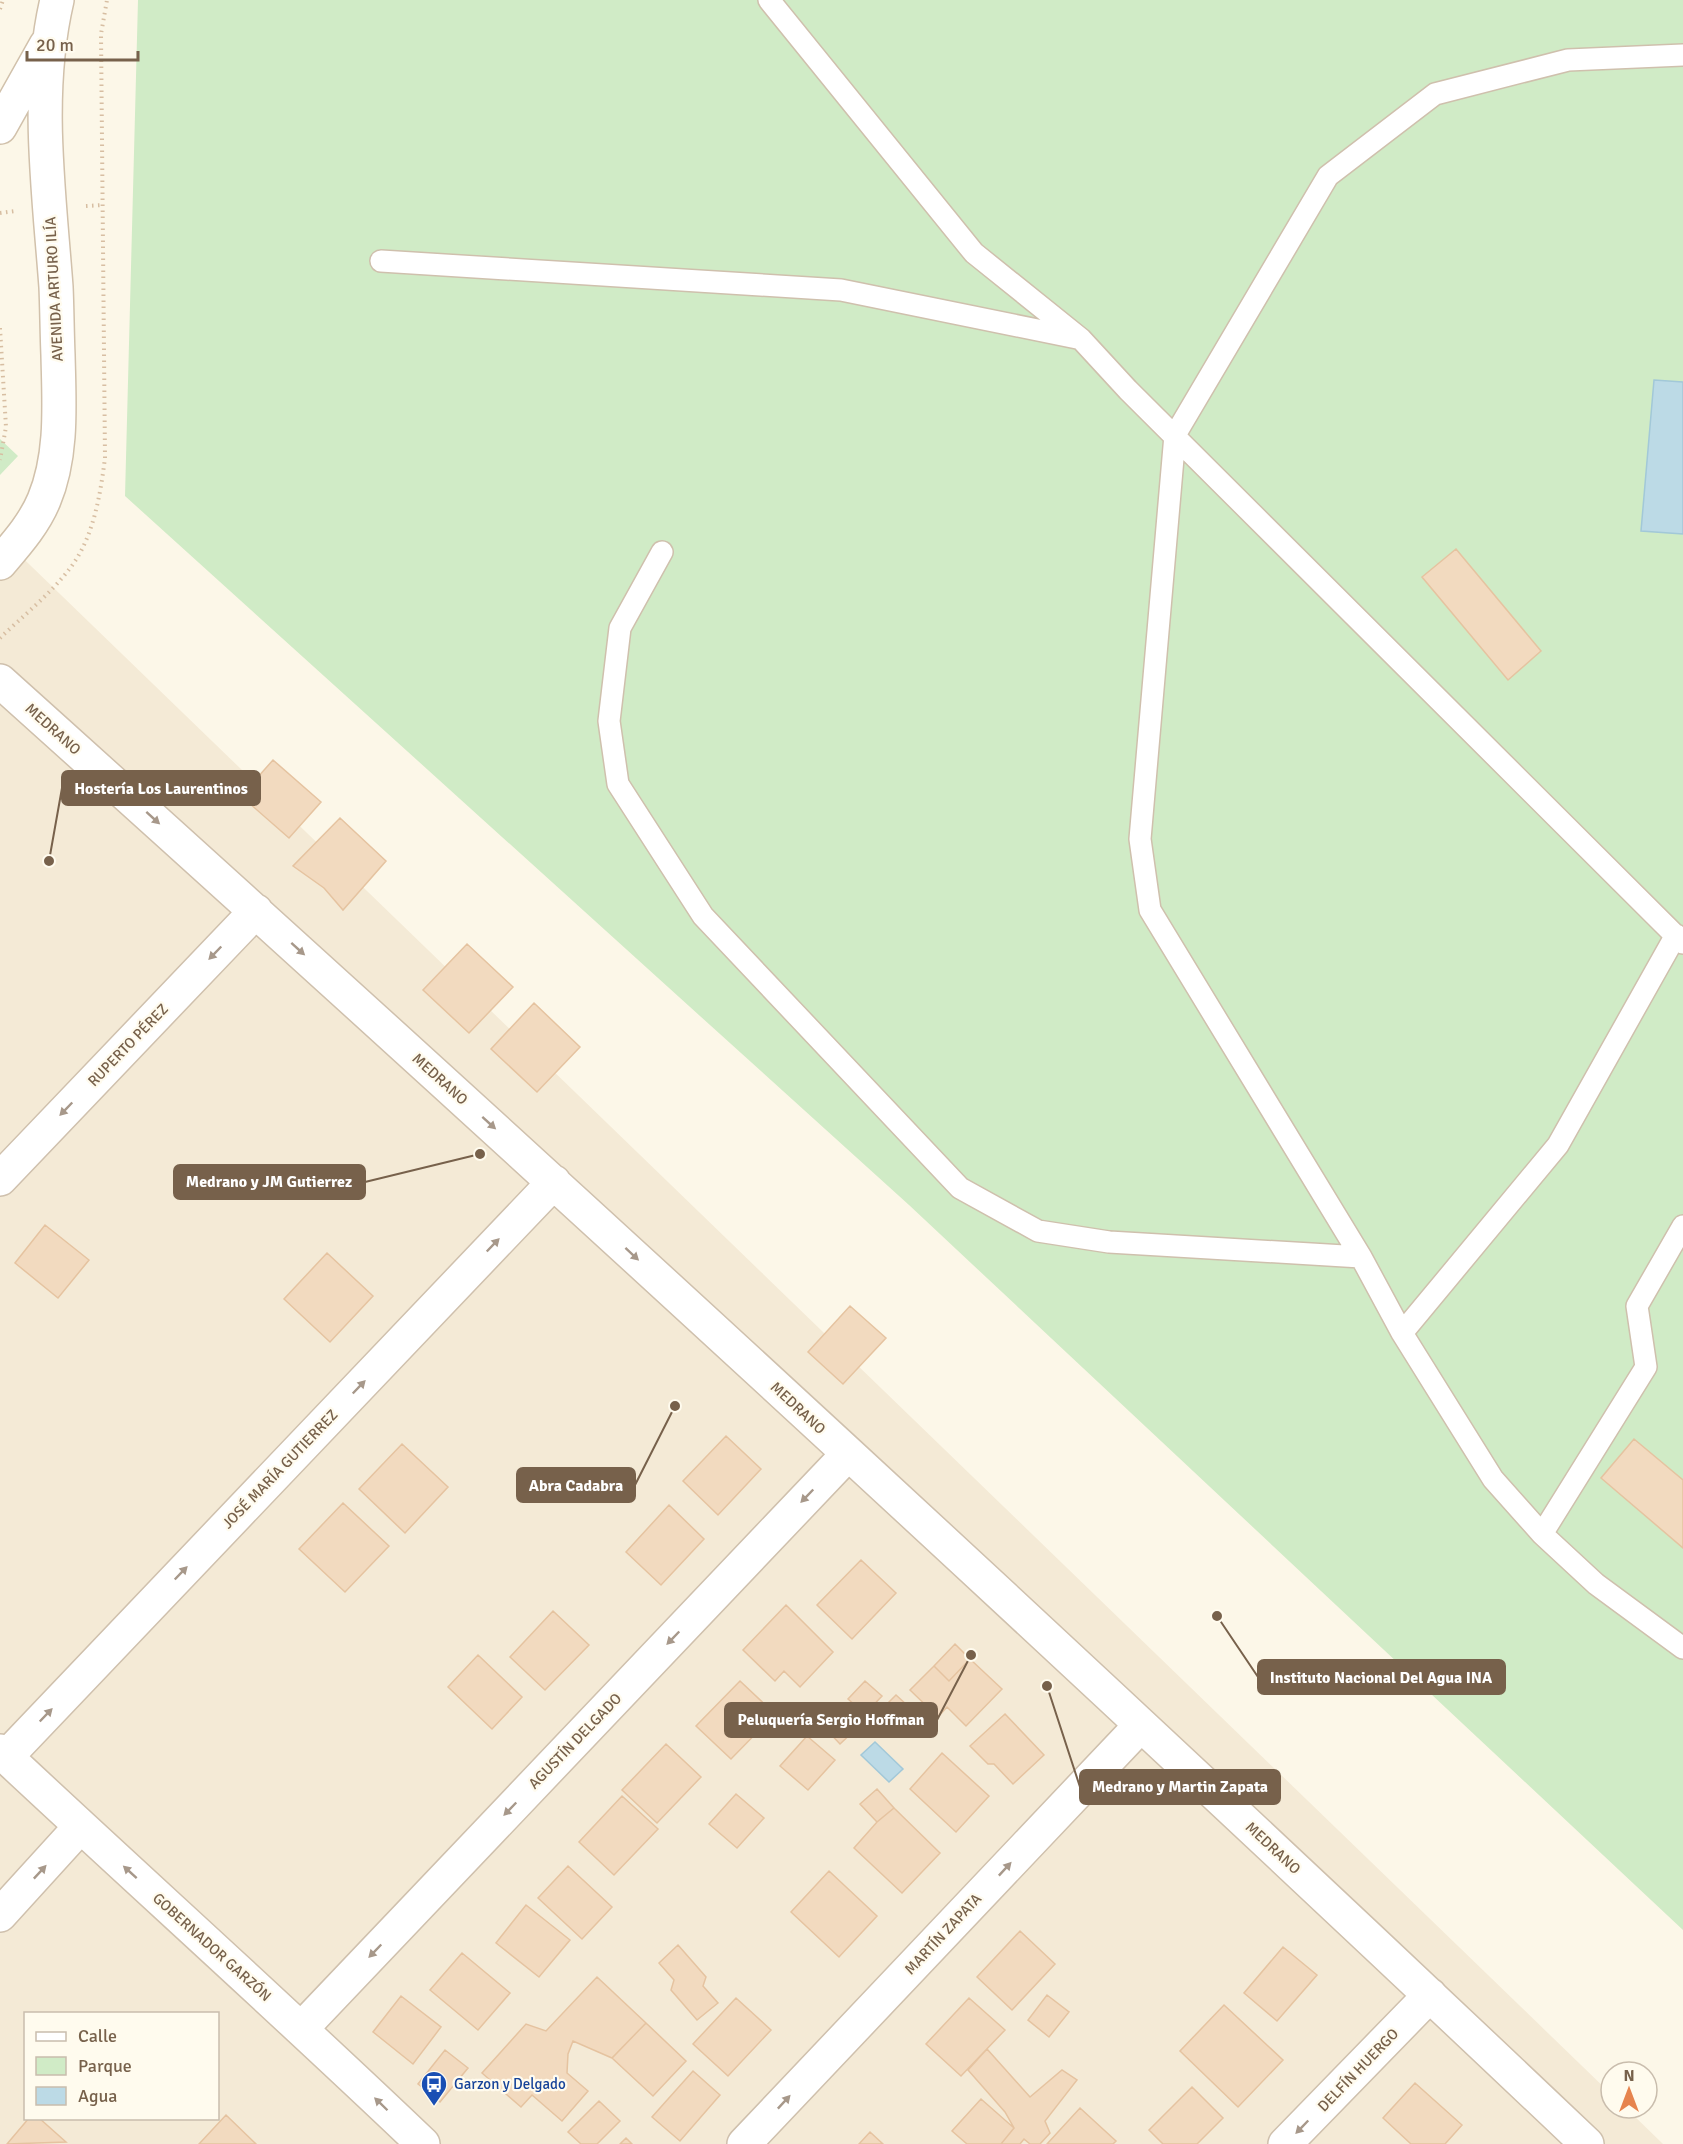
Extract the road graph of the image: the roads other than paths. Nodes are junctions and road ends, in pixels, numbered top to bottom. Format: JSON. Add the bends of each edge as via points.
{"nodes":[{"id":1,"x":57,"y":0,"type":"edge"},
{"id":2,"x":768,"y":0,"type":"edge"},
{"id":3,"x":48,"y":42,"type":"junction"},
{"id":4,"x":1683,"y":55,"type":"edge"},
{"id":5,"x":0,"y":128,"type":"edge"},
{"id":6,"x":381,"y":261,"type":"dead end"},
{"id":7,"x":1080,"y":339,"type":"junction"},
{"id":8,"x":1175,"y":435,"type":"junction"},
{"id":9,"x":662,"y":552,"type":"dead end"},
{"id":10,"x":0,"y":563,"type":"edge"},
{"id":11,"x":0,"y":681,"type":"edge"},
{"id":12,"x":256,"y":911,"type":"junction"},
{"id":13,"x":1679,"y":939,"type":"edge"},
{"id":14,"x":0,"y":1179,"type":"edge"},
{"id":15,"x":554,"y":1182,"type":"junction"},
{"id":16,"x":1683,"y":1226,"type":"edge"},
{"id":17,"x":1361,"y":1257,"type":"junction"},
{"id":18,"x":1402,"y":1333,"type":"junction"},
{"id":19,"x":848,"y":1454,"type":"junction"},
{"id":20,"x":1542,"y":1534,"type":"junction"},
{"id":21,"x":1683,"y":1648,"type":"edge"},
{"id":22,"x":1141,"y":1725,"type":"junction"},
{"id":23,"x":3,"y":1754,"type":"edge"},
{"id":24,"x":80,"y":1827,"type":"junction"},
{"id":25,"x":0,"y":1915,"type":"edge"},
{"id":26,"x":1430,"y":1995,"type":"junction"},
{"id":27,"x":302,"y":2028,"type":"junction"},
{"id":28,"x":423,"y":2144,"type":"edge"},
{"id":29,"x":744,"y":2144,"type":"edge"},
{"id":30,"x":1285,"y":2144,"type":"edge"},
{"id":31,"x":1587,"y":2144,"type":"edge"}],
"edges":[{"from":1,"to":3,"type":"street","name":"AVENIDA ARTURO ILÍA"},
{"from":2,"to":7,"type":"lane","via":[[974,253]]},
{"from":3,"to":5,"type":"street"},
{"from":3,"to":10,"type":"street","name":"AVENIDA ARTURO ILÍA","via":[[46,174],[56,289],[57,441],[45,499],[23,537]]},
{"from":4,"to":8,"type":"lane","via":[[1568,60],[1435,94],[1328,176]]},
{"from":6,"to":7,"type":"lane","via":[[841,290]]},
{"from":7,"to":8,"type":"lane"},
{"from":8,"to":13,"type":"lane"},
{"from":8,"to":17,"type":"lane","via":[[1140,839],[1150,910]]},
{"from":9,"to":17,"type":"lane","via":[[620,628],[609,721],[618,784],[703,916],[960,1188],[1038,1231],[1109,1242]]},
{"from":11,"to":12,"type":"street","name":"MEDRANO","one_way":true},
{"from":12,"to":14,"type":"street","name":"RUPERTO PÉREZ","one_way":true},
{"from":12,"to":15,"type":"street","name":"MEDRANO","one_way":true},
{"from":13,"to":18,"type":"lane","via":[[1558,1145]]},
{"from":15,"to":19,"type":"street","name":"MEDRANO","one_way":true},
{"from":23,"to":15,"type":"street","name":"JOSÉ MARÍA GUTIERREZ","one_way":true},
{"from":16,"to":20,"type":"lane","via":[[1636,1306],[1646,1367]]},
{"from":17,"to":18,"type":"lane"},
{"from":18,"to":20,"type":"lane","via":[[1493,1479]]},
{"from":19,"to":22,"type":"street","name":"MEDRANO"},
{"from":19,"to":27,"type":"street","name":"AGUSTÍN DELGADO","one_way":true},
{"from":20,"to":21,"type":"lane","via":[[1596,1584]]},
{"from":22,"to":26,"type":"street","name":"MEDRANO"},
{"from":29,"to":22,"type":"street","name":"MARTÍN ZAPATA","one_way":true},
{"from":23,"to":24,"type":"street","name":"GOBERNADOR GARZÓN"},
{"from":25,"to":24,"type":"street","one_way":true},
{"from":27,"to":24,"type":"street","name":"GOBERNADOR GARZÓN","one_way":true},
{"from":26,"to":30,"type":"street","name":"DELFÍN HUERGO","one_way":true},
{"from":26,"to":31,"type":"street","name":"MEDRANO"},
{"from":28,"to":27,"type":"street","name":"GOBERNADOR GARZÓN","one_way":true}]}
